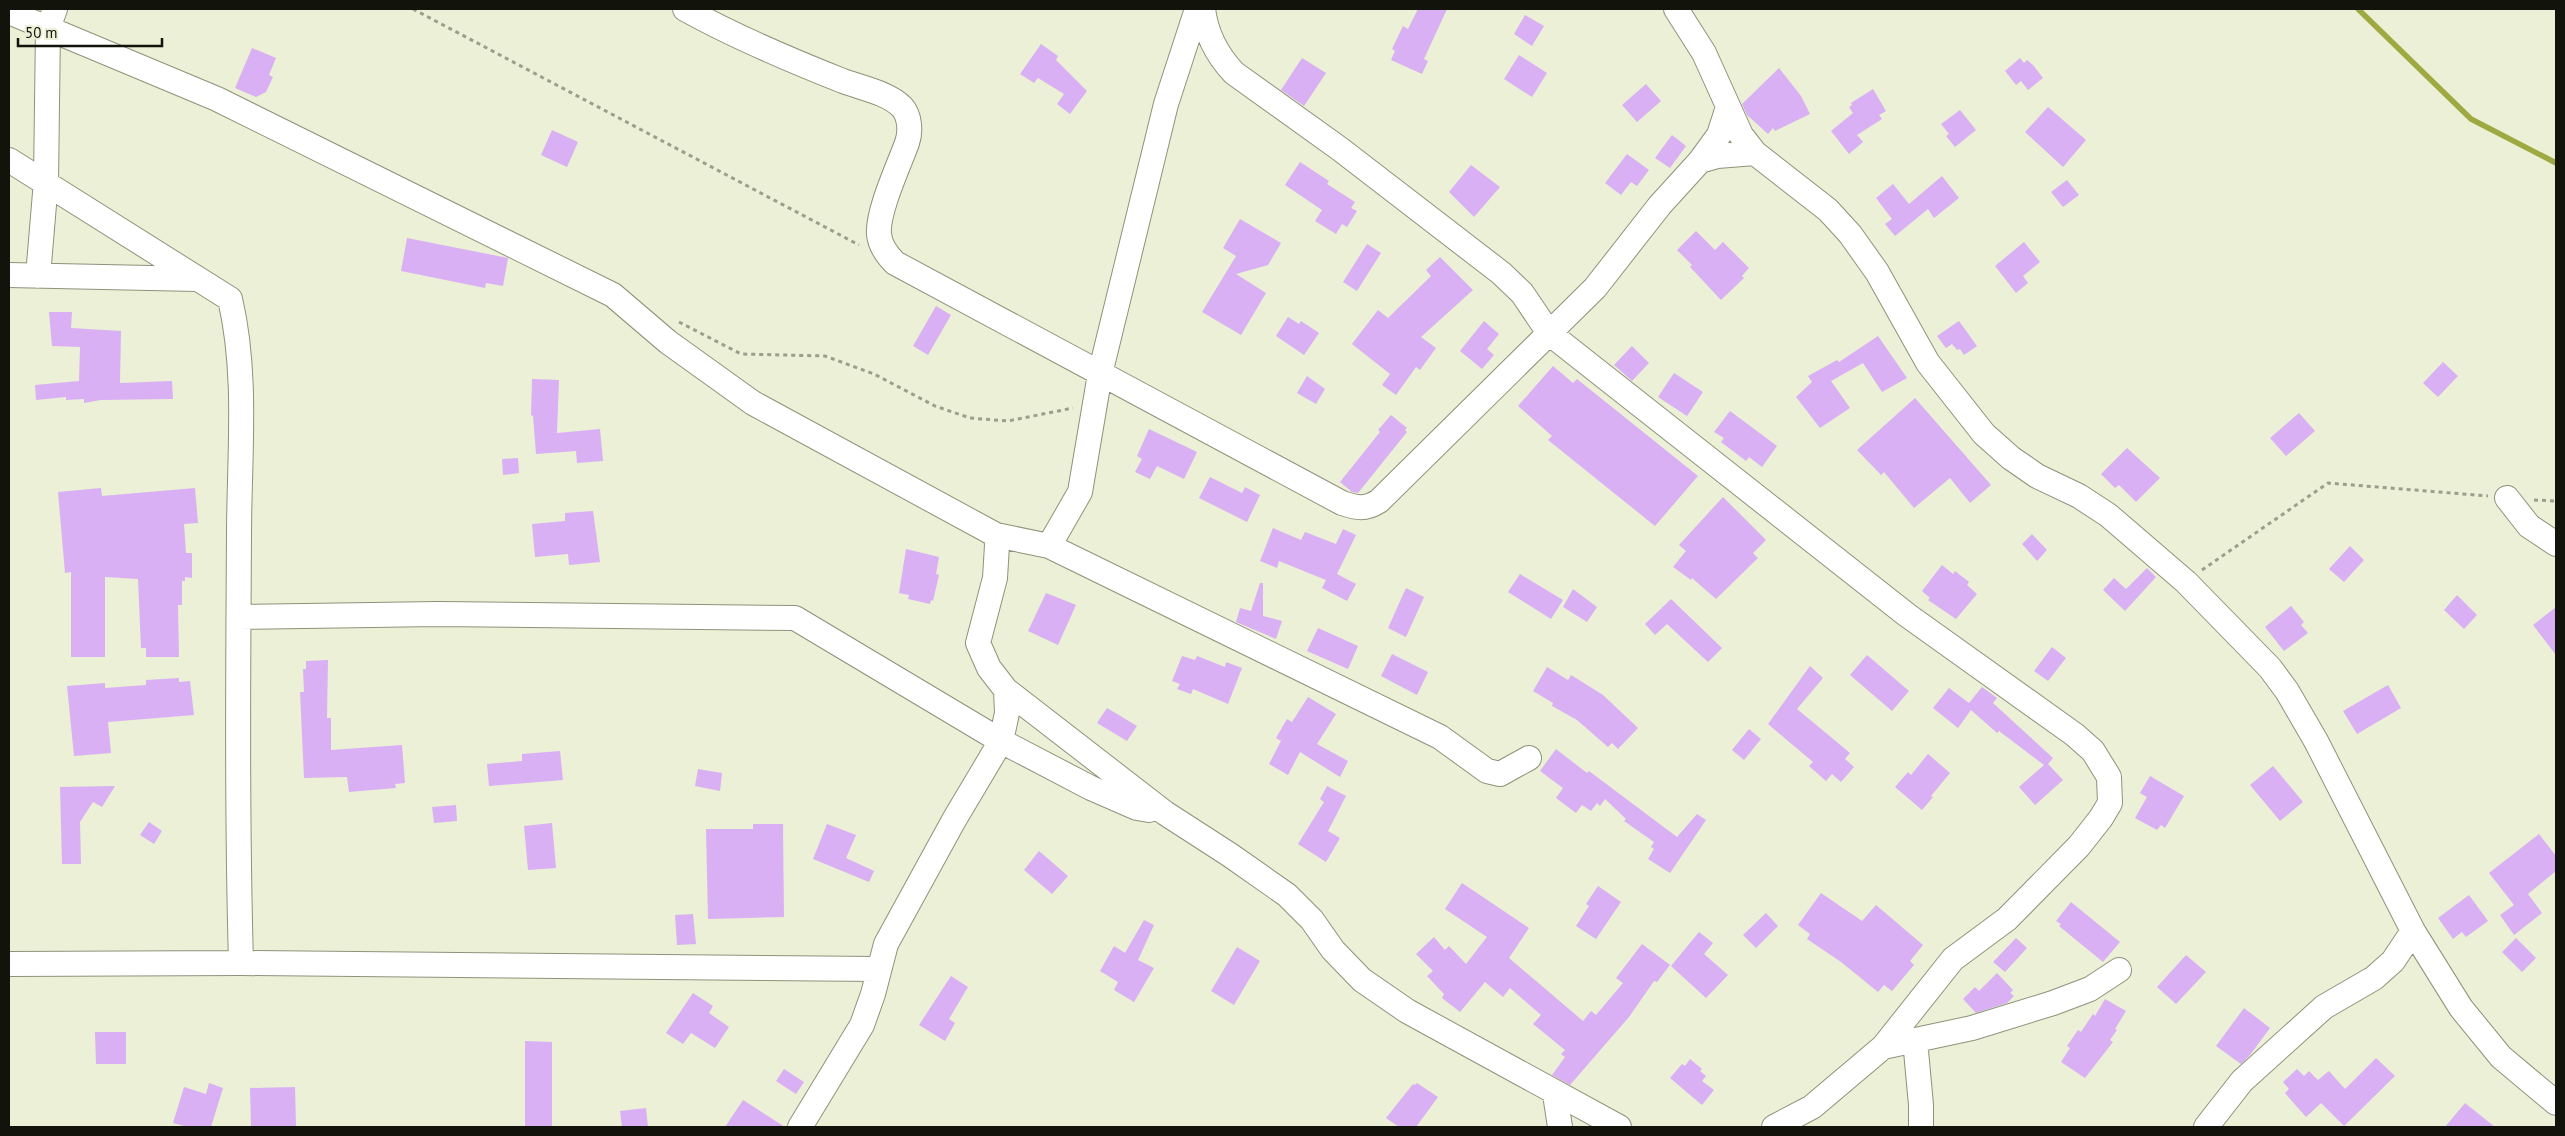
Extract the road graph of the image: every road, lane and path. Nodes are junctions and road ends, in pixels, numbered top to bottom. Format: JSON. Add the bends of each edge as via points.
{"nodes":[{"id":1,"x":413,"y":9,"type":"edge"},
{"id":2,"x":685,"y":9,"type":"edge"},
{"id":3,"x":1197,"y":9,"type":"edge"},
{"id":4,"x":1203,"y":9,"type":"edge"},
{"id":5,"x":1676,"y":9,"type":"edge"},
{"id":6,"x":9,"y":12,"type":"edge"},
{"id":7,"x":51,"y":18,"type":"edge"},
{"id":8,"x":1219,"y":57,"type":"junction"},
{"id":9,"x":1180,"y":62,"type":"junction"},
{"id":10,"x":1728,"y":107,"type":"junction"},
{"id":11,"x":1755,"y":152,"type":"junction"},
{"id":12,"x":9,"y":160,"type":"edge"},
{"id":13,"x":1700,"y":161,"type":"junction"},
{"id":14,"x":46,"y":182,"type":"junction"},
{"id":15,"x":860,"y":245,"type":"dead end"},
{"id":16,"x":9,"y":275,"type":"edge"},
{"id":17,"x":38,"y":276,"type":"junction"},
{"id":18,"x":197,"y":280,"type":"junction"},
{"id":19,"x":676,"y":320,"type":"dead end"},
{"id":20,"x":1549,"y":333,"type":"junction"},
{"id":21,"x":1100,"y":374,"type":"junction"},
{"id":22,"x":1130,"y":390,"type":"junction"},
{"id":23,"x":1093,"y":404,"type":"junction"},
{"id":24,"x":2507,"y":498,"type":"junction"},
{"id":25,"x":2556,"y":501,"type":"edge"},
{"id":26,"x":996,"y":535,"type":"junction"},
{"id":27,"x":2556,"y":544,"type":"edge"},
{"id":28,"x":1049,"y":546,"type":"junction"},
{"id":29,"x":2186,"y":582,"type":"junction"},
{"id":30,"x":239,"y":617,"type":"junction"},
{"id":31,"x":1006,"y":690,"type":"junction"},
{"id":32,"x":1001,"y":740,"type":"junction"},
{"id":33,"x":1529,"y":758,"type":"dead end"},
{"id":34,"x":1165,"y":813,"type":"junction"},
{"id":35,"x":2413,"y":931,"type":"junction"},
{"id":36,"x":240,"y":963,"type":"junction"},
{"id":37,"x":9,"y":964,"type":"edge"},
{"id":38,"x":878,"y":969,"type":"junction"},
{"id":39,"x":2119,"y":970,"type":"dead end"},
{"id":40,"x":1915,"y":1040,"type":"junction"},
{"id":41,"x":1883,"y":1047,"type":"junction"},
{"id":42,"x":1555,"y":1094,"type":"junction"},
{"id":43,"x":2556,"y":1103,"type":"edge"},
{"id":44,"x":800,"y":1127,"type":"edge"},
{"id":45,"x":1560,"y":1127,"type":"edge"},
{"id":46,"x":1619,"y":1127,"type":"edge"},
{"id":47,"x":1774,"y":1127,"type":"edge"},
{"id":48,"x":1921,"y":1127,"type":"edge"},
{"id":49,"x":2206,"y":1127,"type":"edge"}],
"edges":[{"from":1,"to":15,"type":"path"},
{"from":2,"to":21,"type":"street","via":[[776,52],[884,96],[902,108],[909,121],[908,140],[883,212],[879,233],[884,251],[895,263]]},
{"from":3,"to":9,"type":"street"},
{"from":4,"to":8,"type":"street"},
{"from":5,"to":10,"type":"street","via":[[1704,53]]},
{"from":6,"to":7,"type":"street"},
{"from":7,"to":14,"type":"street"},
{"from":7,"to":26,"type":"street","via":[[613,295],[668,342],[753,403]]},
{"from":8,"to":9,"type":"street"},
{"from":8,"to":20,"type":"street","via":[[1247,83],[1340,149],[1501,273],[1522,293]]},
{"from":9,"to":21,"type":"street","via":[[1166,104]]},
{"from":10,"to":11,"type":"street","via":[[1740,135]]},
{"from":10,"to":13,"type":"street","via":[[1719,135]]},
{"from":11,"to":13,"type":"street"},
{"from":11,"to":29,"type":"street","via":[[1828,210],[1850,234],[1877,272],[1928,363],[1984,434],[2038,476],[2079,496],[2108,516]]},
{"from":12,"to":14,"type":"street"},
{"from":13,"to":20,"type":"street","via":[[1660,205],[1595,288]]},
{"from":14,"to":17,"type":"street"},
{"from":14,"to":18,"type":"street"},
{"from":16,"to":17,"type":"street"},
{"from":17,"to":18,"type":"street"},
{"from":18,"to":30,"type":"street","via":[[230,298],[236,326],[240,429]]},
{"from":19,"to":23,"type":"path","via":[[741,354],[825,356],[874,374],[935,406],[970,418],[1008,420]]},
{"from":20,"to":22,"type":"street","via":[[1369,508],[1342,503]]},
{"from":20,"to":41,"type":"street","via":[[1908,615],[2075,735],[2093,752],[2109,777],[2110,803],[2084,839],[2007,919],[1953,959]]},
{"from":21,"to":22,"type":"street"},
{"from":21,"to":23,"type":"street"},
{"from":22,"to":23,"type":"street"},
{"from":23,"to":28,"type":"street","via":[[1080,492]]},
{"from":24,"to":25,"type":"path"},
{"from":24,"to":27,"type":"street","via":[[2529,526]]},
{"from":24,"to":29,"type":"path","via":[[2328,483]]},
{"from":26,"to":28,"type":"street"},
{"from":26,"to":31,"type":"street","via":[[995,578],[978,643],[989,668]]},
{"from":28,"to":33,"type":"street","via":[[1440,737],[1487,771],[1500,774]]},
{"from":29,"to":35,"type":"street","via":[[2270,668],[2287,691]]},
{"from":30,"to":32,"type":"street","via":[[438,614],[795,618]]},
{"from":30,"to":36,"type":"street"},
{"from":31,"to":32,"type":"street","via":[[1007,713]]},
{"from":31,"to":34,"type":"street"},
{"from":32,"to":34,"type":"street","via":[[1091,788],[1136,808]]},
{"from":32,"to":38,"type":"street","via":[[898,920]]},
{"from":34,"to":42,"type":"street","via":[[1287,896],[1312,920],[1333,950],[1362,980],[1407,1011]]},
{"from":35,"to":43,"type":"street","via":[[2481,1035],[2501,1057]]},
{"from":35,"to":49,"type":"street","via":[[2393,961],[2374,978],[2324,1006],[2242,1081]]},
{"from":36,"to":37,"type":"street"},
{"from":36,"to":38,"type":"street"},
{"from":38,"to":44,"type":"street","via":[[862,1024]]},
{"from":39,"to":40,"type":"street","via":[[2090,989],[2053,1003],[1972,1028]]},
{"from":40,"to":41,"type":"street"},
{"from":40,"to":48,"type":"street"},
{"from":41,"to":47,"type":"street","via":[[1812,1106]]},
{"from":42,"to":45,"type":"street"},
{"from":42,"to":46,"type":"street"}]}
